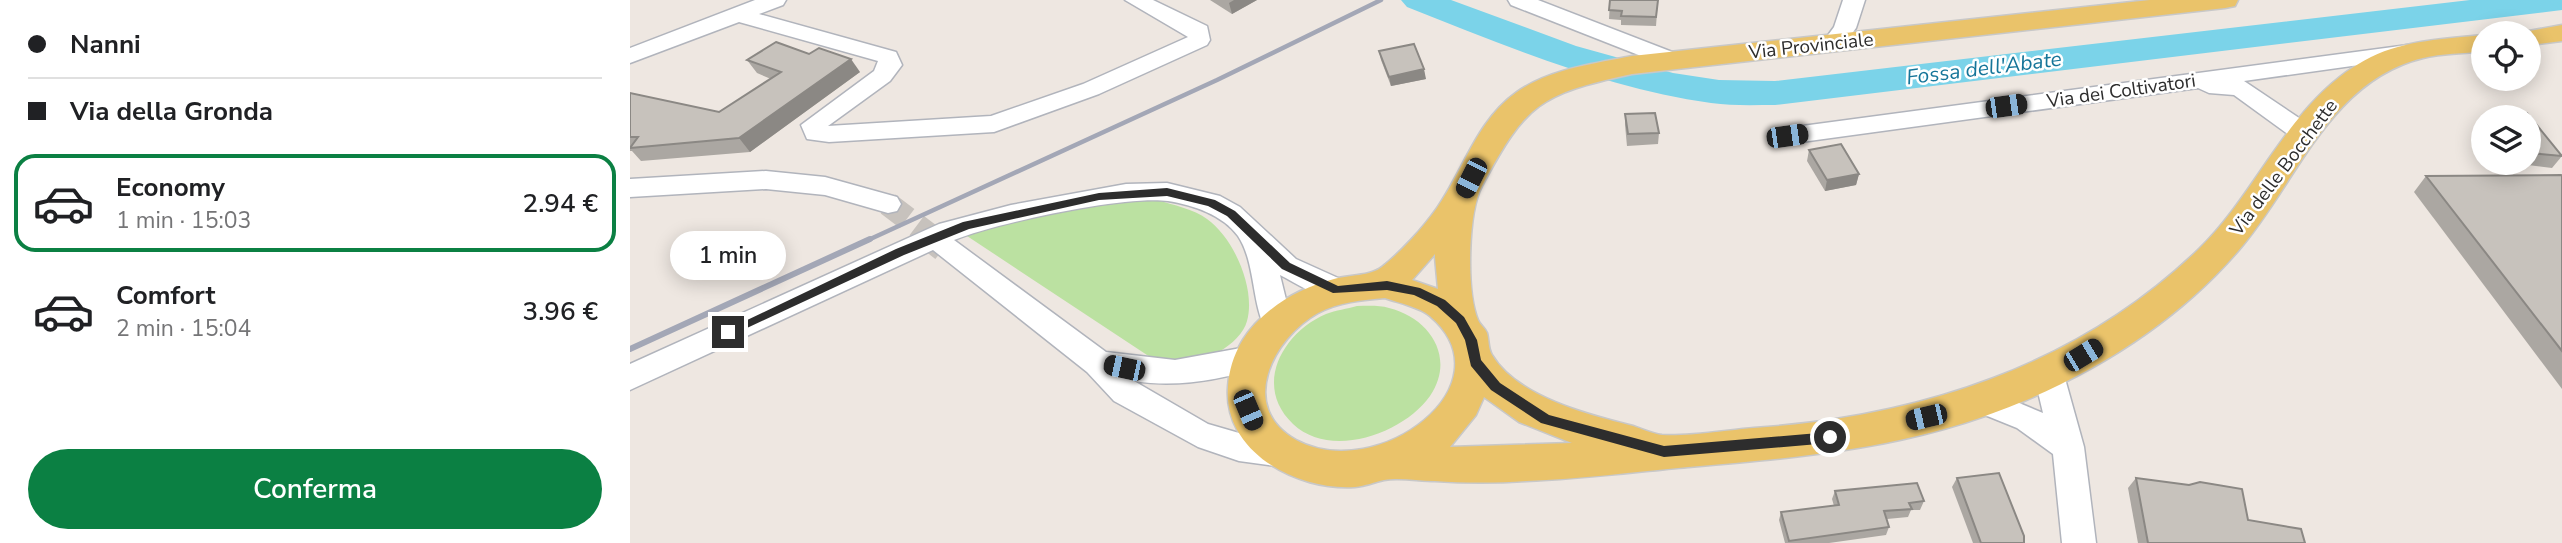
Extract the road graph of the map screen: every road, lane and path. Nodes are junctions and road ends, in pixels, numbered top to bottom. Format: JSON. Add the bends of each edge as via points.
{"nodes":[{"id":1,"x":775,"y":0,"type":"edge"},
{"id":2,"x":1136,"y":0,"type":"edge"},
{"id":3,"x":1519,"y":0,"type":"edge"},
{"id":4,"x":1854,"y":0,"type":"edge"},
{"id":5,"x":2225,"y":0,"type":"edge"},
{"id":6,"x":740,"y":15,"type":"junction"},
{"id":7,"x":2562,"y":33,"type":"edge"},
{"id":8,"x":2541,"y":36,"type":"edge"},
{"id":9,"x":1834,"y":43,"type":"junction"},
{"id":10,"x":2471,"y":44,"type":"edge"},
{"id":11,"x":2414,"y":51,"type":"junction"},
{"id":12,"x":630,"y":56,"type":"edge"},
{"id":13,"x":1672,"y":60,"type":"junction"},
{"id":14,"x":2171,"y":82,"type":"junction"},
{"id":15,"x":2305,"y":134,"type":"junction"},
{"id":16,"x":1787,"y":136,"type":"dead end"},
{"id":17,"x":630,"y":188,"type":"edge"},
{"id":18,"x":1458,"y":202,"type":"junction"},
{"id":19,"x":888,"y":204,"type":"tunnel mouth"},
{"id":20,"x":1251,"y":234,"type":"junction"},
{"id":21,"x":945,"y":247,"type":"tunnel mouth"},
{"id":22,"x":1387,"y":285,"type":"junction"},
{"id":23,"x":1337,"y":290,"type":"junction"},
{"id":24,"x":1460,"y":320,"type":"junction"},
{"id":25,"x":1277,"y":324,"type":"junction"},
{"id":26,"x":1252,"y":358,"type":"junction"},
{"id":27,"x":1475,"y":362,"type":"junction"},
{"id":28,"x":1098,"y":363,"type":"junction"},
{"id":29,"x":2049,"y":375,"type":"junction"},
{"id":30,"x":630,"y":378,"type":"edge"},
{"id":31,"x":1981,"y":400,"type":"junction"},
{"id":32,"x":2068,"y":447,"type":"junction"},
{"id":33,"x":1664,"y":452,"type":"junction"},
{"id":34,"x":1282,"y":453,"type":"junction"},
{"id":35,"x":1391,"y":461,"type":"junction"},
{"id":36,"x":2079,"y":543,"type":"edge"}],
"edges":[{"from":1,"to":6,"type":"street"},
{"from":2,"to":6,"type":"street","via":[[1199,31],[1199,40],[1091,89],[994,124],[829,134],[816,133],[813,125],[882,76],[890,65],[888,57]]},
{"from":3,"to":13,"type":"street"},
{"from":4,"to":9,"type":"street","via":[[1845,28]]},
{"from":5,"to":9,"type":"main road","name":"Via Provinciale"},
{"from":6,"to":12,"type":"street"},
{"from":7,"to":8,"type":"main road"},
{"from":9,"to":13,"type":"main road","name":"Via Provinciale"},
{"from":10,"to":11,"type":"main road","name":"Via delle Bocchette"},
{"from":11,"to":14,"type":"street","name":"Via dei Coltivatori"},
{"from":11,"to":15,"type":"main road","name":"Via delle Bocchette","via":[[2348,85],[2330,99]]},
{"from":13,"to":18,"type":"main road","name":"Via Provinciale","via":[[1570,78],[1531,96],[1497,128]]},
{"from":14,"to":15,"type":"street","via":[[2239,88]]},
{"from":14,"to":16,"type":"street","name":"Via dei Coltivatori"},
{"from":15,"to":29,"type":"main road","name":"Via delle Bocchette","via":[[2235,232],[2182,285],[2100,345]]},
{"from":17,"to":19,"type":"street","via":[[766,180],[825,186]]},
{"from":18,"to":22,"type":"main road","name":"Via Provinciale","via":[[1419,254]]},
{"from":18,"to":24,"type":"main road","name":"Via Provinciale","via":[[1452,257]]},
{"from":20,"to":23,"type":"street","via":[[1286,266]]},
{"from":20,"to":25,"type":"street"},
{"from":20,"to":30,"type":"street","via":[[1231,214],[1211,203],[1167,192],[1099,197],[1011,214],[929,239]]},
{"from":21,"to":28,"type":"street"},
{"from":22,"to":23,"type":"main road"},
{"from":22,"to":24,"type":"main road","via":[[1416,291],[1441,303]]},
{"from":23,"to":25,"type":"main road","via":[[1294,310]]},
{"from":24,"to":27,"type":"main road","via":[[1471,340]]},
{"from":25,"to":26,"type":"main road"},
{"from":26,"to":28,"type":"street","via":[[1202,371],[1150,374]]},
{"from":26,"to":34,"type":"main road","via":[[1245,393],[1248,410],[1255,427]]},
{"from":27,"to":33,"type":"main road","name":"Via delle Bocchette","via":[[1495,387],[1545,419]]},
{"from":27,"to":35,"type":"main road","via":[[1472,386],[1453,420],[1420,448]]},
{"from":28,"to":34,"type":"street","via":[[1125,393],[1198,434],[1239,447]]},
{"from":29,"to":31,"type":"main road","name":"Via delle Bocchette"},
{"from":29,"to":32,"type":"street"},
{"from":31,"to":32,"type":"street","via":[[2028,419]]},
{"from":31,"to":33,"type":"main road","name":"Via delle Bocchette","via":[[1913,420],[1809,441]]},
{"from":32,"to":36,"type":"street"},
{"from":33,"to":35,"type":"main road","name":"Via delle Bocchette","via":[[1586,462],[1450,467]]},
{"from":34,"to":35,"type":"main road","via":[[1333,469]]}]}
